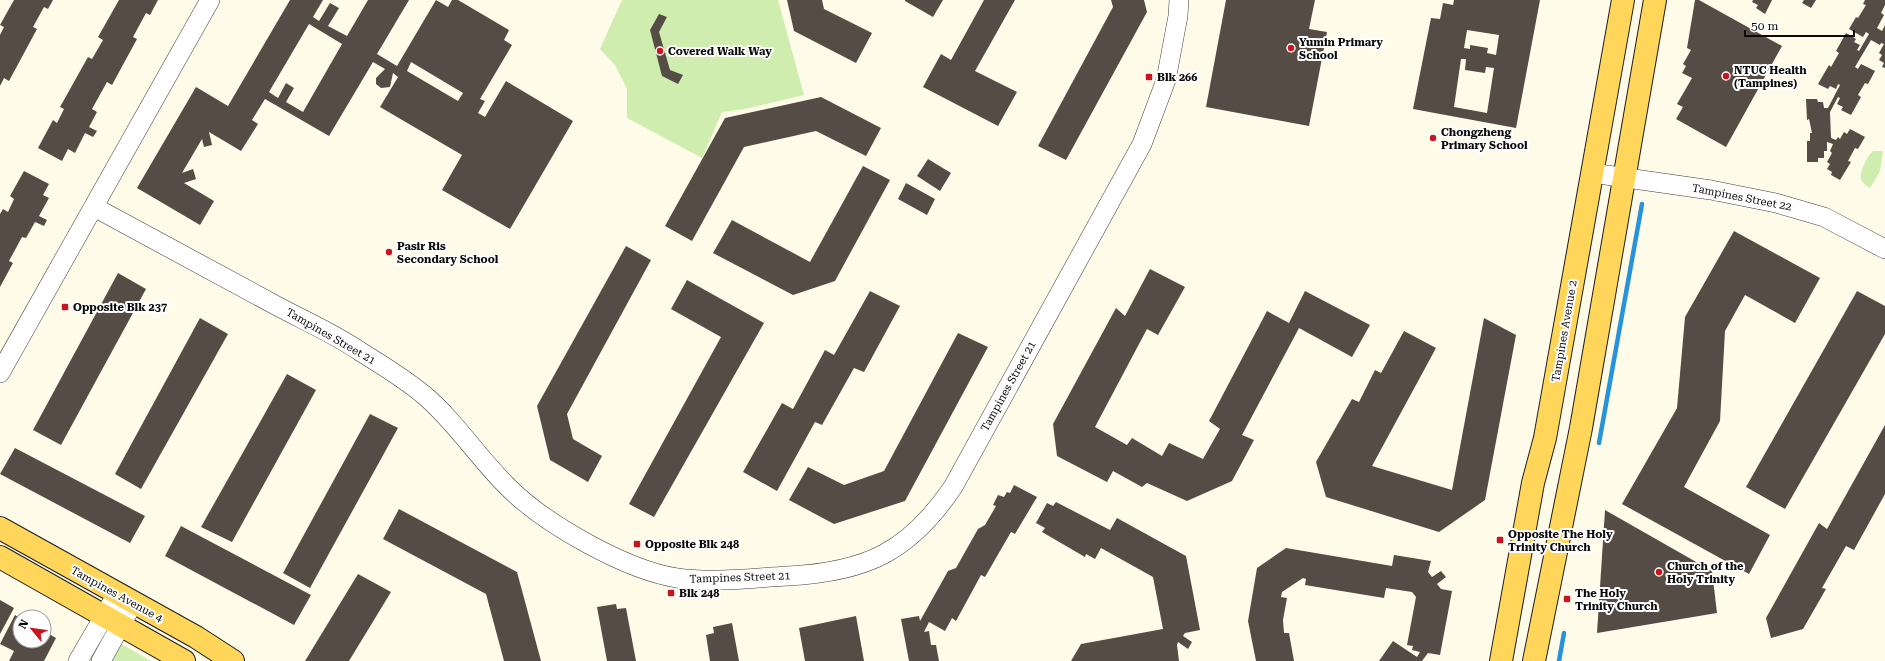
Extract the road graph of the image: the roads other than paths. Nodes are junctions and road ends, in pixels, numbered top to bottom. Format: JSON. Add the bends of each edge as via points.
{"nodes":[{"id":1,"x":210,"y":0,"type":"edge"},
{"id":2,"x":1179,"y":0,"type":"edge"},
{"id":3,"x":1623,"y":0,"type":"edge"},
{"id":4,"x":1655,"y":0,"type":"edge"},
{"id":5,"x":1592,"y":173,"type":"junction"},
{"id":6,"x":1624,"y":177,"type":"junction"},
{"id":7,"x":94,"y":207,"type":"junction"},
{"id":8,"x":1885,"y":249,"type":"edge"},
{"id":9,"x":1598,"y":331,"type":"junction"},
{"id":10,"x":0,"y":373,"type":"edge"},
{"id":11,"x":1555,"y":381,"type":"junction"},
{"id":12,"x":0,"y":528,"type":"edge"},
{"id":13,"x":0,"y":557,"type":"edge"},
{"id":14,"x":125,"y":598,"type":"junction"},
{"id":15,"x":113,"y":620,"type":"junction"},
{"id":16,"x":78,"y":661,"type":"edge"},
{"id":17,"x":101,"y":661,"type":"edge"},
{"id":18,"x":184,"y":661,"type":"edge"},
{"id":19,"x":233,"y":661,"type":"edge"},
{"id":20,"x":1501,"y":661,"type":"edge"},
{"id":21,"x":1534,"y":661,"type":"edge"}],
"edges":[{"from":1,"to":7,"type":"street"},
{"from":2,"to":7,"type":"street","name":"Tampines Street 21","via":[[1166,80],[1142,144],[953,487],[937,510],[906,541],[872,560],[830,572],[725,579],[678,578],[640,568],[587,543],[526,503],[506,485],[424,395],[360,350]]},
{"from":3,"to":5,"type":"main road","name":"Tampines Avenue 2"},
{"from":4,"to":6,"type":"main road"},
{"from":5,"to":6,"type":"street","name":"Tampines Street 22"},
{"from":5,"to":11,"type":"main road","name":"Tampines Avenue 2"},
{"from":6,"to":8,"type":"street","name":"Tampines Street 22","via":[[1753,197],[1799,208],[1824,217]]},
{"from":6,"to":9,"type":"main road"},
{"from":7,"to":10,"type":"street"},
{"from":9,"to":11,"type":"main road","via":[[1584,328],[1578,331],[1568,344]]},
{"from":9,"to":21,"type":"main road"},
{"from":11,"to":20,"type":"main road","name":"Tampines Avenue 2","via":[[1545,438],[1533,484]]},
{"from":12,"to":14,"type":"main road","name":"Tampines Avenue 4"},
{"from":13,"to":15,"type":"main road"},
{"from":14,"to":15,"type":"street"},
{"from":14,"to":19,"type":"main road","name":"Tampines Avenue 4"},
{"from":15,"to":16,"type":"street"},
{"from":15,"to":17,"type":"street"},
{"from":15,"to":18,"type":"main road"}]}
